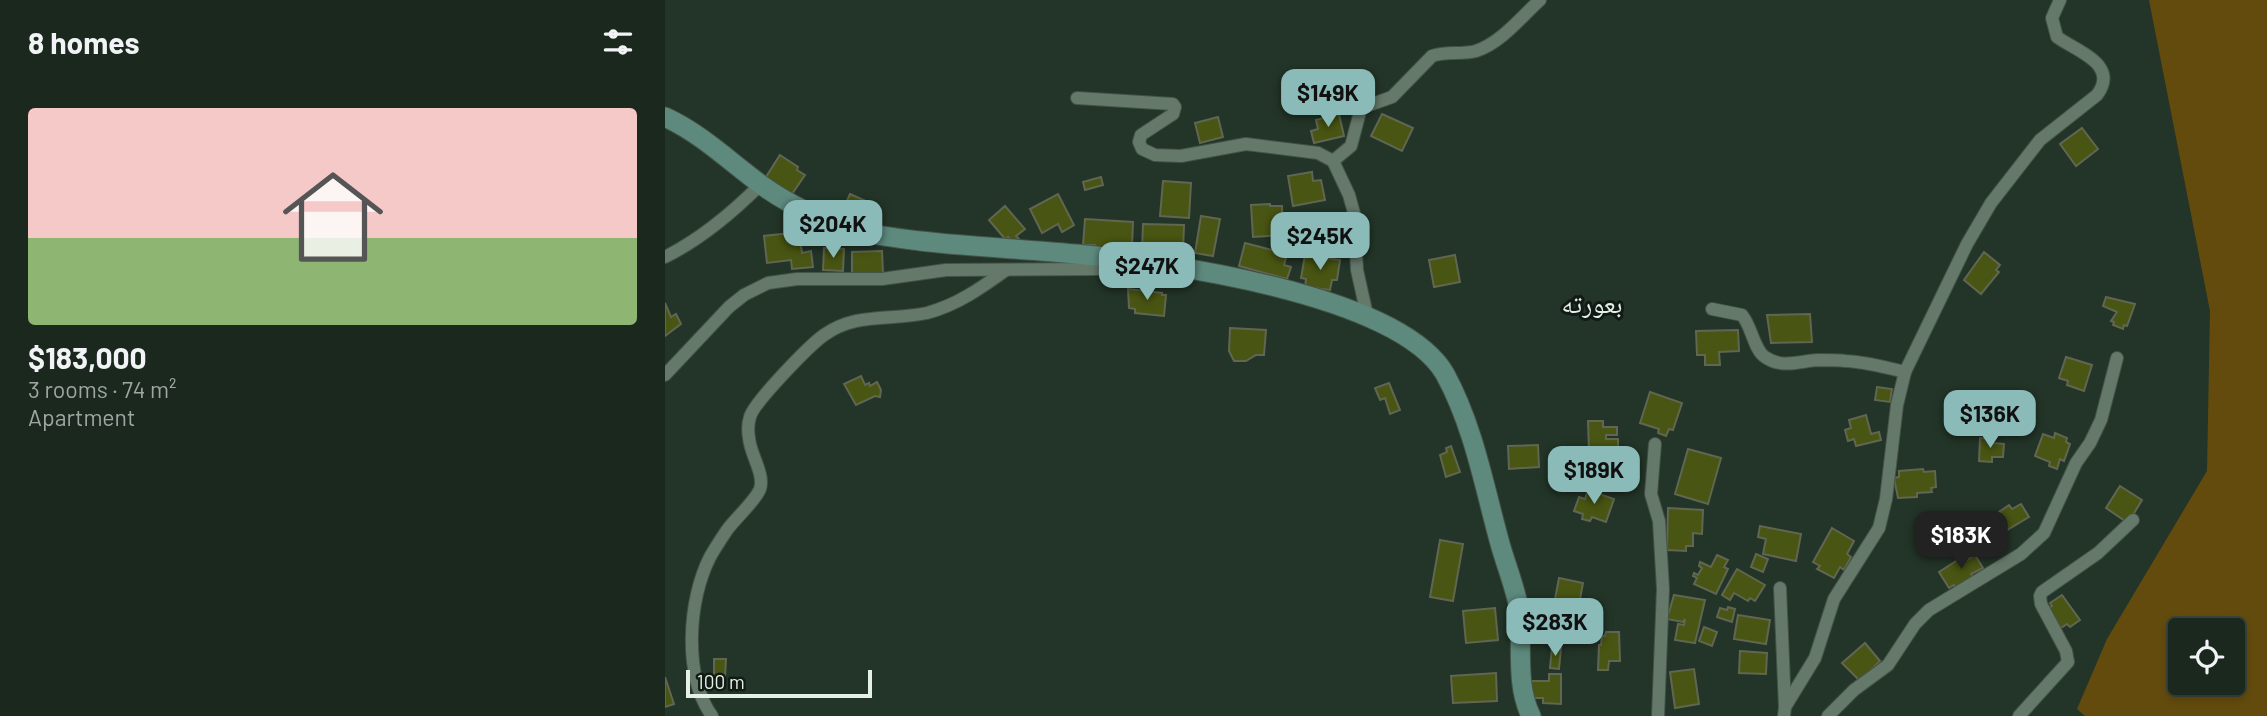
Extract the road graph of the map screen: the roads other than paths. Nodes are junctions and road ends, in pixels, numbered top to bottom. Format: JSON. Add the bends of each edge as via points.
{"nodes":[{"id":1,"x":1540,"y":0,"type":"edge"},
{"id":2,"x":2060,"y":0,"type":"edge"},
{"id":3,"x":1077,"y":98,"type":"dead end"},
{"id":4,"x":668,"y":120,"type":"edge"},
{"id":5,"x":1333,"y":161,"type":"junction"},
{"id":6,"x":761,"y":184,"type":"junction"},
{"id":7,"x":665,"y":257,"type":"edge"},
{"id":8,"x":1139,"y":261,"type":"junction"},
{"id":9,"x":1006,"y":270,"type":"junction"},
{"id":10,"x":1712,"y":309,"type":"dead end"},
{"id":11,"x":1367,"y":315,"type":"junction"},
{"id":12,"x":2117,"y":358,"type":"dead end"},
{"id":13,"x":1905,"y":372,"type":"junction"},
{"id":14,"x":665,"y":375,"type":"edge"},
{"id":15,"x":1654,"y":444,"type":"dead end"},
{"id":16,"x":2133,"y":520,"type":"dead end"},
{"id":17,"x":1780,"y":588,"type":"dead end"},
{"id":18,"x":1525,"y":712,"type":"edge"},
{"id":19,"x":1784,"y":712,"type":"edge"},
{"id":20,"x":712,"y":716,"type":"edge"},
{"id":21,"x":1658,"y":716,"type":"edge"},
{"id":22,"x":1828,"y":716,"type":"edge"},
{"id":23,"x":2019,"y":716,"type":"edge"}],
"edges":[{"from":1,"to":5,"type":"street","via":[[1495,41],[1463,53],[1432,56],[1392,97],[1361,108],[1351,146]]},
{"from":2,"to":13,"type":"street","via":[[2052,18],[2057,37],[2095,60],[2104,81],[2102,88],[2040,140],[1991,203]]},
{"from":3,"to":5,"type":"street","via":[[1173,104],[1173,114],[1141,135],[1139,142],[1148,154],[1181,156],[1246,144],[1318,152]]},
{"from":4,"to":6,"type":"main road","via":[[706,140]]},
{"from":5,"to":11,"type":"street","via":[[1354,213],[1355,258]]},
{"from":6,"to":7,"type":"street","via":[[716,225]]},
{"from":6,"to":8,"type":"main road","via":[[804,211],[876,236]]},
{"from":8,"to":9,"type":"street","via":[[1100,269]]},
{"from":8,"to":11,"type":"main road","via":[[1291,291]]},
{"from":9,"to":14,"type":"street","via":[[768,283],[729,307]]},
{"from":9,"to":20,"type":"street","via":[[948,306],[838,326],[813,344],[758,403],[750,416],[748,437],[761,486],[709,559],[697,595],[691,649],[699,688]]},
{"from":10,"to":13,"type":"street","via":[[1742,315],[1760,353],[1776,362],[1848,361]]},
{"from":11,"to":18,"type":"main road","via":[[1430,356],[1458,403],[1518,606]]},
{"from":12,"to":22,"type":"street","via":[[2101,420],[2043,533],[2021,554],[1929,610],[1888,665]]},
{"from":13,"to":19,"type":"street","via":[[1879,528],[1834,599],[1815,658]]},
{"from":15,"to":21,"type":"street","via":[[1651,494],[1659,521],[1663,589]]},
{"from":16,"to":23,"type":"street","via":[[2098,553],[2042,592],[2041,604],[2068,662]]},
{"from":17,"to":19,"type":"street"}]}
